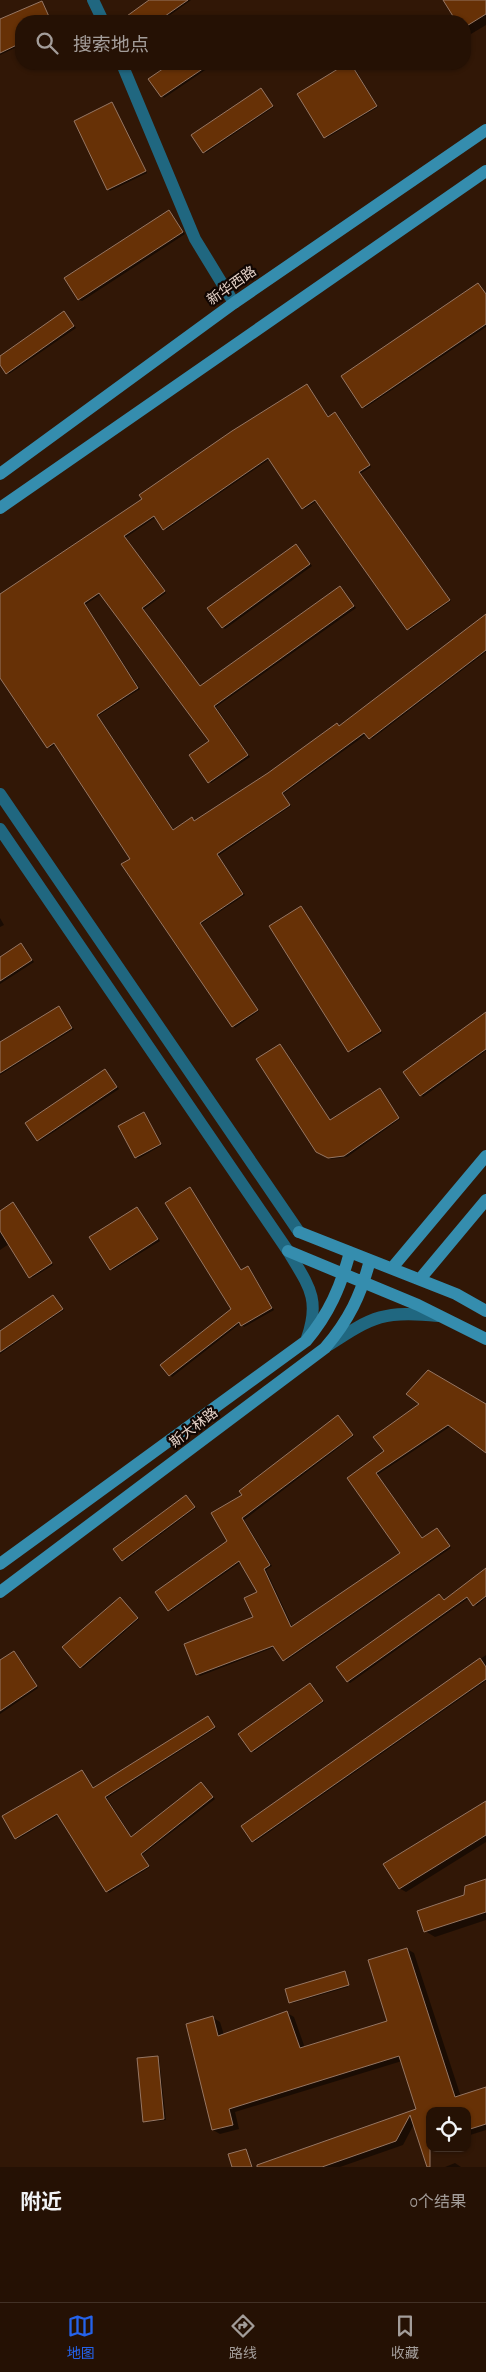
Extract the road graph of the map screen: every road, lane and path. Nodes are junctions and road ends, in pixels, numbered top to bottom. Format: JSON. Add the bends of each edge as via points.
{"nodes":[{"id":1,"x":93,"y":0,"type":"edge"},
{"id":2,"x":100,"y":15,"type":"edge"},
{"id":3,"x":125,"y":70,"type":"edge"},
{"id":4,"x":486,"y":130,"type":"edge"},
{"id":5,"x":486,"y":171,"type":"edge"},
{"id":6,"x":234,"y":303,"type":"junction"},
{"id":7,"x":0,"y":474,"type":"edge"},
{"id":8,"x":0,"y":508,"type":"edge"},
{"id":9,"x":0,"y":794,"type":"edge"},
{"id":10,"x":0,"y":829,"type":"edge"},
{"id":11,"x":486,"y":1156,"type":"edge"},
{"id":12,"x":486,"y":1200,"type":"edge"},
{"id":13,"x":299,"y":1232,"type":"joint"},
{"id":14,"x":288,"y":1251,"type":"junction"},
{"id":15,"x":350,"y":1252,"type":"junction"},
{"id":16,"x":370,"y":1260,"type":"junction"},
{"id":17,"x":392,"y":1268,"type":"junction"},
{"id":18,"x":344,"y":1274,"type":"junction"},
{"id":19,"x":420,"y":1279,"type":"junction"},
{"id":20,"x":364,"y":1283,"type":"junction"},
{"id":21,"x":486,"y":1311,"type":"edge"},
{"id":22,"x":444,"y":1316,"type":"junction"},
{"id":23,"x":486,"y":1339,"type":"edge"},
{"id":24,"x":306,"y":1340,"type":"junction"},
{"id":25,"x":325,"y":1348,"type":"junction"},
{"id":26,"x":0,"y":1564,"type":"edge"},
{"id":27,"x":0,"y":1592,"type":"edge"}],
"edges":[{"from":1,"to":2,"type":"street"},
{"from":3,"to":6,"type":"street","via":[[195,239]]},
{"from":4,"to":6,"type":"main road","name":"新华西路"},
{"from":5,"to":8,"type":"main road"},
{"from":6,"to":7,"type":"main road","name":"新华西路"},
{"from":9,"to":13,"type":"street"},
{"from":10,"to":14,"type":"street"},
{"from":11,"to":17,"type":"main road"},
{"from":12,"to":19,"type":"main road"},
{"from":13,"to":15,"type":"main road"},
{"from":14,"to":18,"type":"main road"},
{"from":14,"to":24,"type":"street","via":[[306,1281],[314,1303],[314,1318]]},
{"from":15,"to":16,"type":"main road"},
{"from":15,"to":18,"type":"main road","name":"斯大林路"},
{"from":16,"to":17,"type":"main road"},
{"from":16,"to":20,"type":"main road","name":"斯大林路"},
{"from":17,"to":19,"type":"main road"},
{"from":18,"to":20,"type":"main road"},
{"from":18,"to":24,"type":"main road","name":"斯大林路","via":[[323,1321]]},
{"from":19,"to":21,"type":"main road"},
{"from":20,"to":22,"type":"main road"},
{"from":20,"to":25,"type":"main road","name":"斯大林路","via":[[343,1327]]},
{"from":22,"to":23,"type":"main road"},
{"from":22,"to":25,"type":"street","via":[[406,1312],[383,1315],[360,1325]]},
{"from":24,"to":26,"type":"main road","name":"斯大林路"},
{"from":25,"to":27,"type":"main road","name":"斯大林路"}]}
